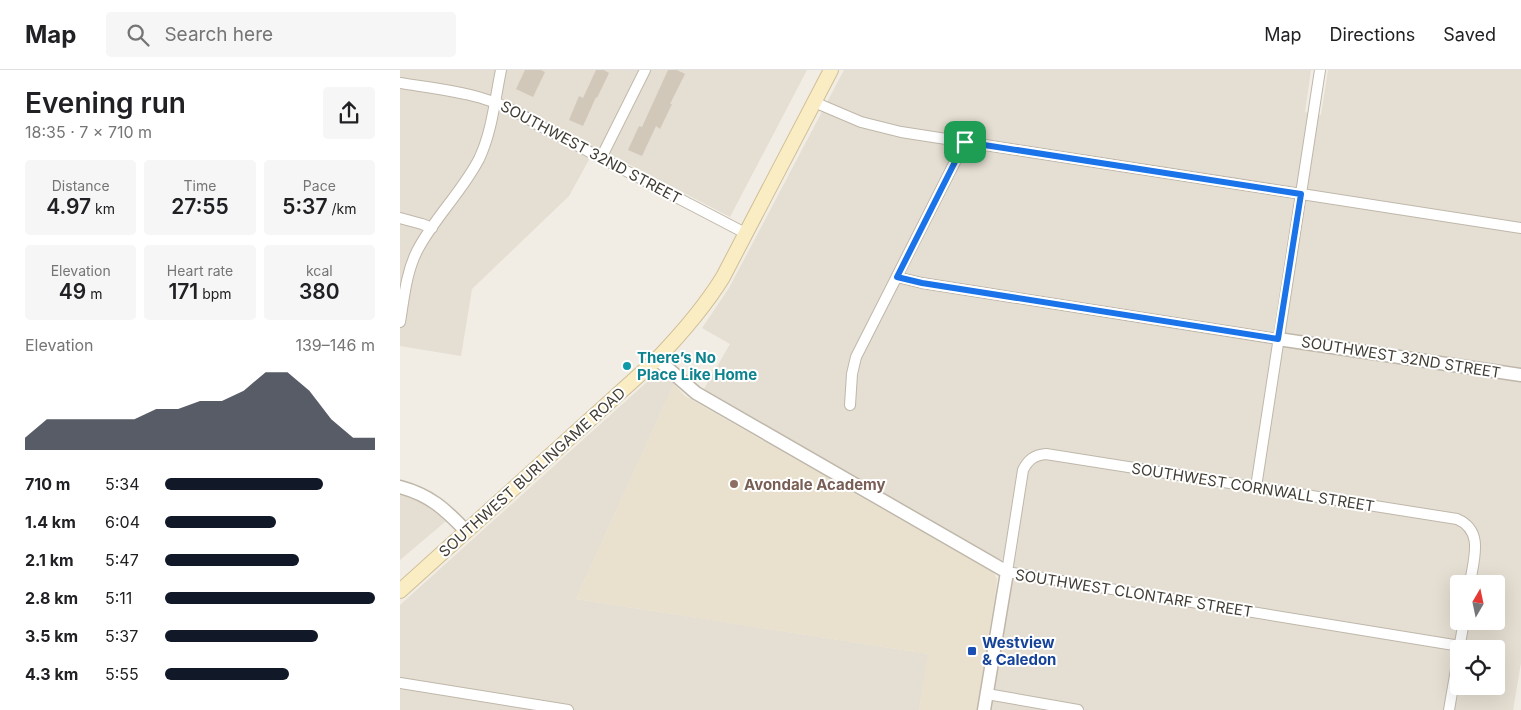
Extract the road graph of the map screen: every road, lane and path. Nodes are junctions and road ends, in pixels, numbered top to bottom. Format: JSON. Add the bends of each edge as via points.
{"nodes":[{"id":1,"x":501,"y":70,"type":"edge"},
{"id":2,"x":645,"y":70,"type":"edge"},
{"id":3,"x":831,"y":70,"type":"edge"},
{"id":4,"x":1320,"y":70,"type":"edge"},
{"id":5,"x":400,"y":83,"type":"edge"},
{"id":6,"x":494,"y":101,"type":"junction"},
{"id":7,"x":814,"y":102,"type":"junction"},
{"id":8,"x":965,"y":142,"type":"junction"},
{"id":9,"x":601,"y":158,"type":"junction"},
{"id":10,"x":1301,"y":194,"type":"junction"},
{"id":11,"x":400,"y":218,"type":"edge"},
{"id":12,"x":432,"y":228,"type":"junction"},
{"id":13,"x":1521,"y":228,"type":"edge"},
{"id":14,"x":747,"y":234,"type":"junction"},
{"id":15,"x":897,"y":277,"type":"junction"},
{"id":16,"x":400,"y":322,"type":"edge"},
{"id":17,"x":1278,"y":339,"type":"junction"},
{"id":18,"x":657,"y":359,"type":"junction"},
{"id":19,"x":1521,"y":375,"type":"edge"},
{"id":20,"x":850,"y":405,"type":"dead end"},
{"id":21,"x":400,"y":487,"type":"edge"},
{"id":22,"x":1256,"y":487,"type":"junction"},
{"id":23,"x":466,"y":531,"type":"junction"},
{"id":24,"x":1007,"y":572,"type":"junction"},
{"id":25,"x":1471,"y":575,"type":"edge"},
{"id":26,"x":400,"y":591,"type":"edge"},
{"id":27,"x":1450,"y":647,"type":"edge"},
{"id":28,"x":400,"y":683,"type":"edge"},
{"id":29,"x":987,"y":694,"type":"junction"},
{"id":30,"x":1451,"y":695,"type":"edge"},
{"id":31,"x":568,"y":710,"type":"edge"},
{"id":32,"x":984,"y":710,"type":"edge"},
{"id":33,"x":1078,"y":710,"type":"edge"},
{"id":34,"x":1449,"y":710,"type":"edge"}],
"edges":[{"from":1,"to":6,"type":"street"},
{"from":2,"to":9,"type":"street"},
{"from":3,"to":7,"type":"main road","name":"SOUTHWEST BURLINGAME ROAD"},
{"from":4,"to":10,"type":"street"},
{"from":5,"to":6,"type":"street","name":"SOUTHWEST 32ND STREET"},
{"from":6,"to":9,"type":"street","name":"SOUTHWEST 32ND STREET"},
{"from":6,"to":12,"type":"street","via":[[480,156],[466,182]]},
{"from":7,"to":8,"type":"street","via":[[877,127]]},
{"from":7,"to":14,"type":"main road","name":"SOUTHWEST BURLINGAME ROAD"},
{"from":8,"to":10,"type":"street"},
{"from":8,"to":15,"type":"street"},
{"from":9,"to":14,"type":"street","name":"SOUTHWEST 32ND STREET"},
{"from":10,"to":13,"type":"street"},
{"from":10,"to":17,"type":"street"},
{"from":11,"to":12,"type":"street"},
{"from":12,"to":16,"type":"street","via":[[409,270]]},
{"from":14,"to":18,"type":"main road","name":"SOUTHWEST BURLINGAME ROAD","via":[[712,294],[684,332]]},
{"from":15,"to":17,"type":"street","name":"SOUTHWEST 32ND STREET"},
{"from":15,"to":20,"type":"street","via":[[856,356]]},
{"from":17,"to":19,"type":"street","name":"SOUTHWEST 32ND STREET"},
{"from":17,"to":22,"type":"street"},
{"from":18,"to":23,"type":"main road","name":"SOUTHWEST BURLINGAME ROAD"},
{"from":18,"to":24,"type":"street","name":"SOUTHWEST CLONTARF STREET","via":[[696,393]]},
{"from":21,"to":23,"type":"street","via":[[434,501]]},
{"from":22,"to":24,"type":"street","name":"SOUTHWEST CORNWALL STREET","via":[[1039,454],[1030,459],[1023,470]]},
{"from":22,"to":25,"type":"street","name":"SOUTHWEST CORNWALL STREET","via":[[1457,519],[1472,530],[1476,544]]},
{"from":23,"to":26,"type":"main road","name":"SOUTHWEST BURLINGAME ROAD"},
{"from":24,"to":27,"type":"street","name":"SOUTHWEST CLONTARF STREET"},
{"from":24,"to":29,"type":"street"},
{"from":28,"to":31,"type":"street"},
{"from":29,"to":32,"type":"street"},
{"from":29,"to":33,"type":"street"},
{"from":30,"to":34,"type":"street"}]}
